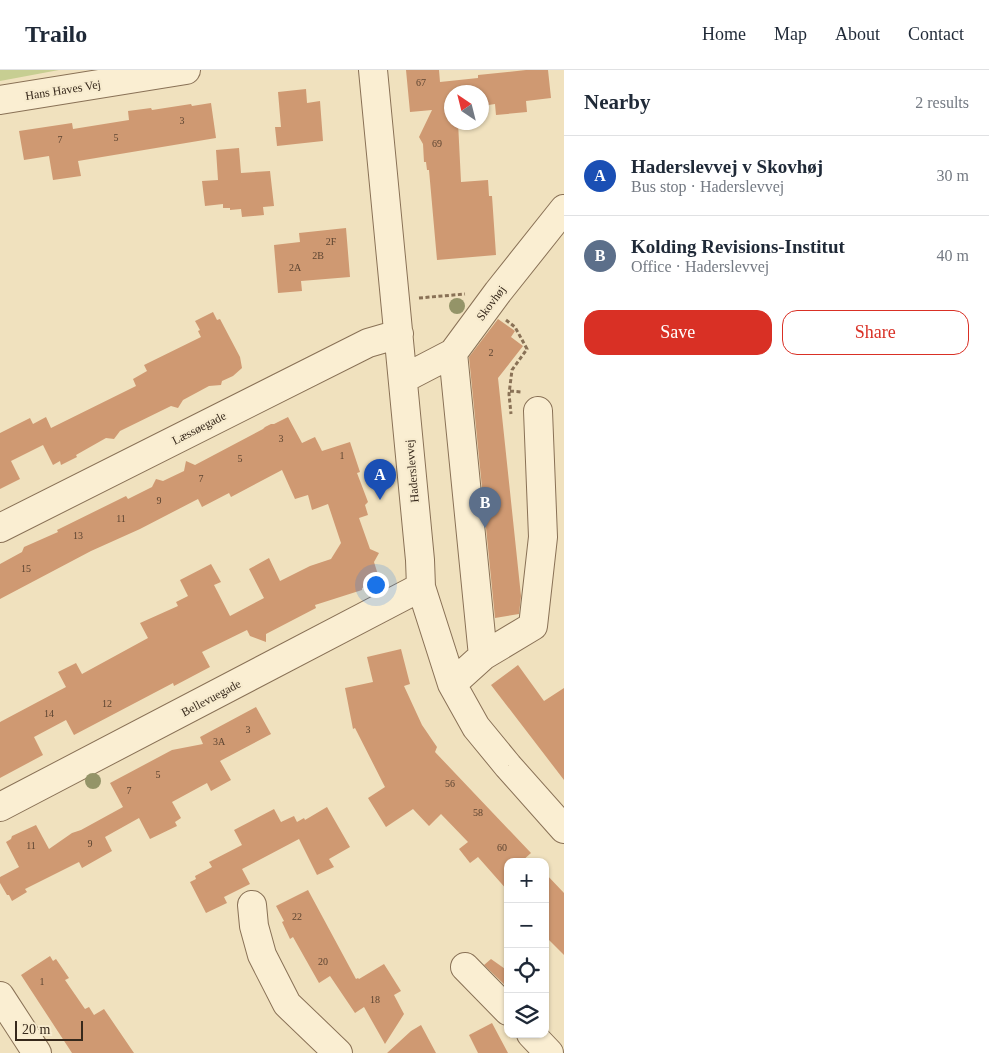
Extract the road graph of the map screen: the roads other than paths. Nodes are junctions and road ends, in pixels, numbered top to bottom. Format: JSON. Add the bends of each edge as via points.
{"nodes":[{"id":1,"x":186,"y":70,"type":"edge"},
{"id":2,"x":374,"y":70,"type":"edge"},
{"id":3,"x":0,"y":100,"type":"edge"},
{"id":4,"x":564,"y":209,"type":"edge"},
{"id":5,"x":400,"y":334,"type":"junction"},
{"id":6,"x":453,"y":353,"type":"junction"},
{"id":7,"x":403,"y":378,"type":"junction"},
{"id":8,"x":538,"y":411,"type":"dead end"},
{"id":9,"x":0,"y":528,"type":"edge"},
{"id":10,"x":421,"y":587,"type":"junction"},
{"id":11,"x":483,"y":656,"type":"junction"},
{"id":12,"x":452,"y":684,"type":"junction"},
{"id":13,"x":0,"y":807,"type":"edge"},
{"id":14,"x":564,"y":829,"type":"edge"},
{"id":15,"x":252,"y":905,"type":"dead end"},
{"id":16,"x":465,"y":967,"type":"dead end"},
{"id":17,"x":0,"y":996,"type":"edge"},
{"id":18,"x":504,"y":1007,"type":"edge"},
{"id":19,"x":535,"y":1038,"type":"edge"},
{"id":20,"x":37,"y":1053,"type":"edge"},
{"id":21,"x":338,"y":1053,"type":"edge"},
{"id":22,"x":549,"y":1053,"type":"edge"}],
"edges":[{"from":1,"to":3,"type":"street","name":"Hans Haves Vej"},
{"from":2,"to":5,"type":"street","name":"Haderslevvej"},
{"from":4,"to":6,"type":"street","name":"Skovhøj"},
{"from":5,"to":7,"type":"street","name":"Haderslevvej"},
{"from":5,"to":9,"type":"street","name":"Læssøegade","via":[[368,343]]},
{"from":6,"to":7,"type":"street","name":"Skovhøj"},
{"from":6,"to":11,"type":"street"},
{"from":7,"to":10,"type":"street","name":"Haderslevvej"},
{"from":8,"to":11,"type":"street","via":[[543,536],[533,626]]},
{"from":10,"to":12,"type":"street","name":"Haderslevvej"},
{"from":10,"to":13,"type":"street","name":"Bellevuegade"},
{"from":11,"to":12,"type":"street"},
{"from":12,"to":14,"type":"street","name":"Haderslevvej","via":[[476,727]]},
{"from":15,"to":21,"type":"street","via":[[262,954],[287,1004]]},
{"from":16,"to":18,"type":"street"},
{"from":17,"to":20,"type":"street"},
{"from":19,"to":22,"type":"street"}]}
